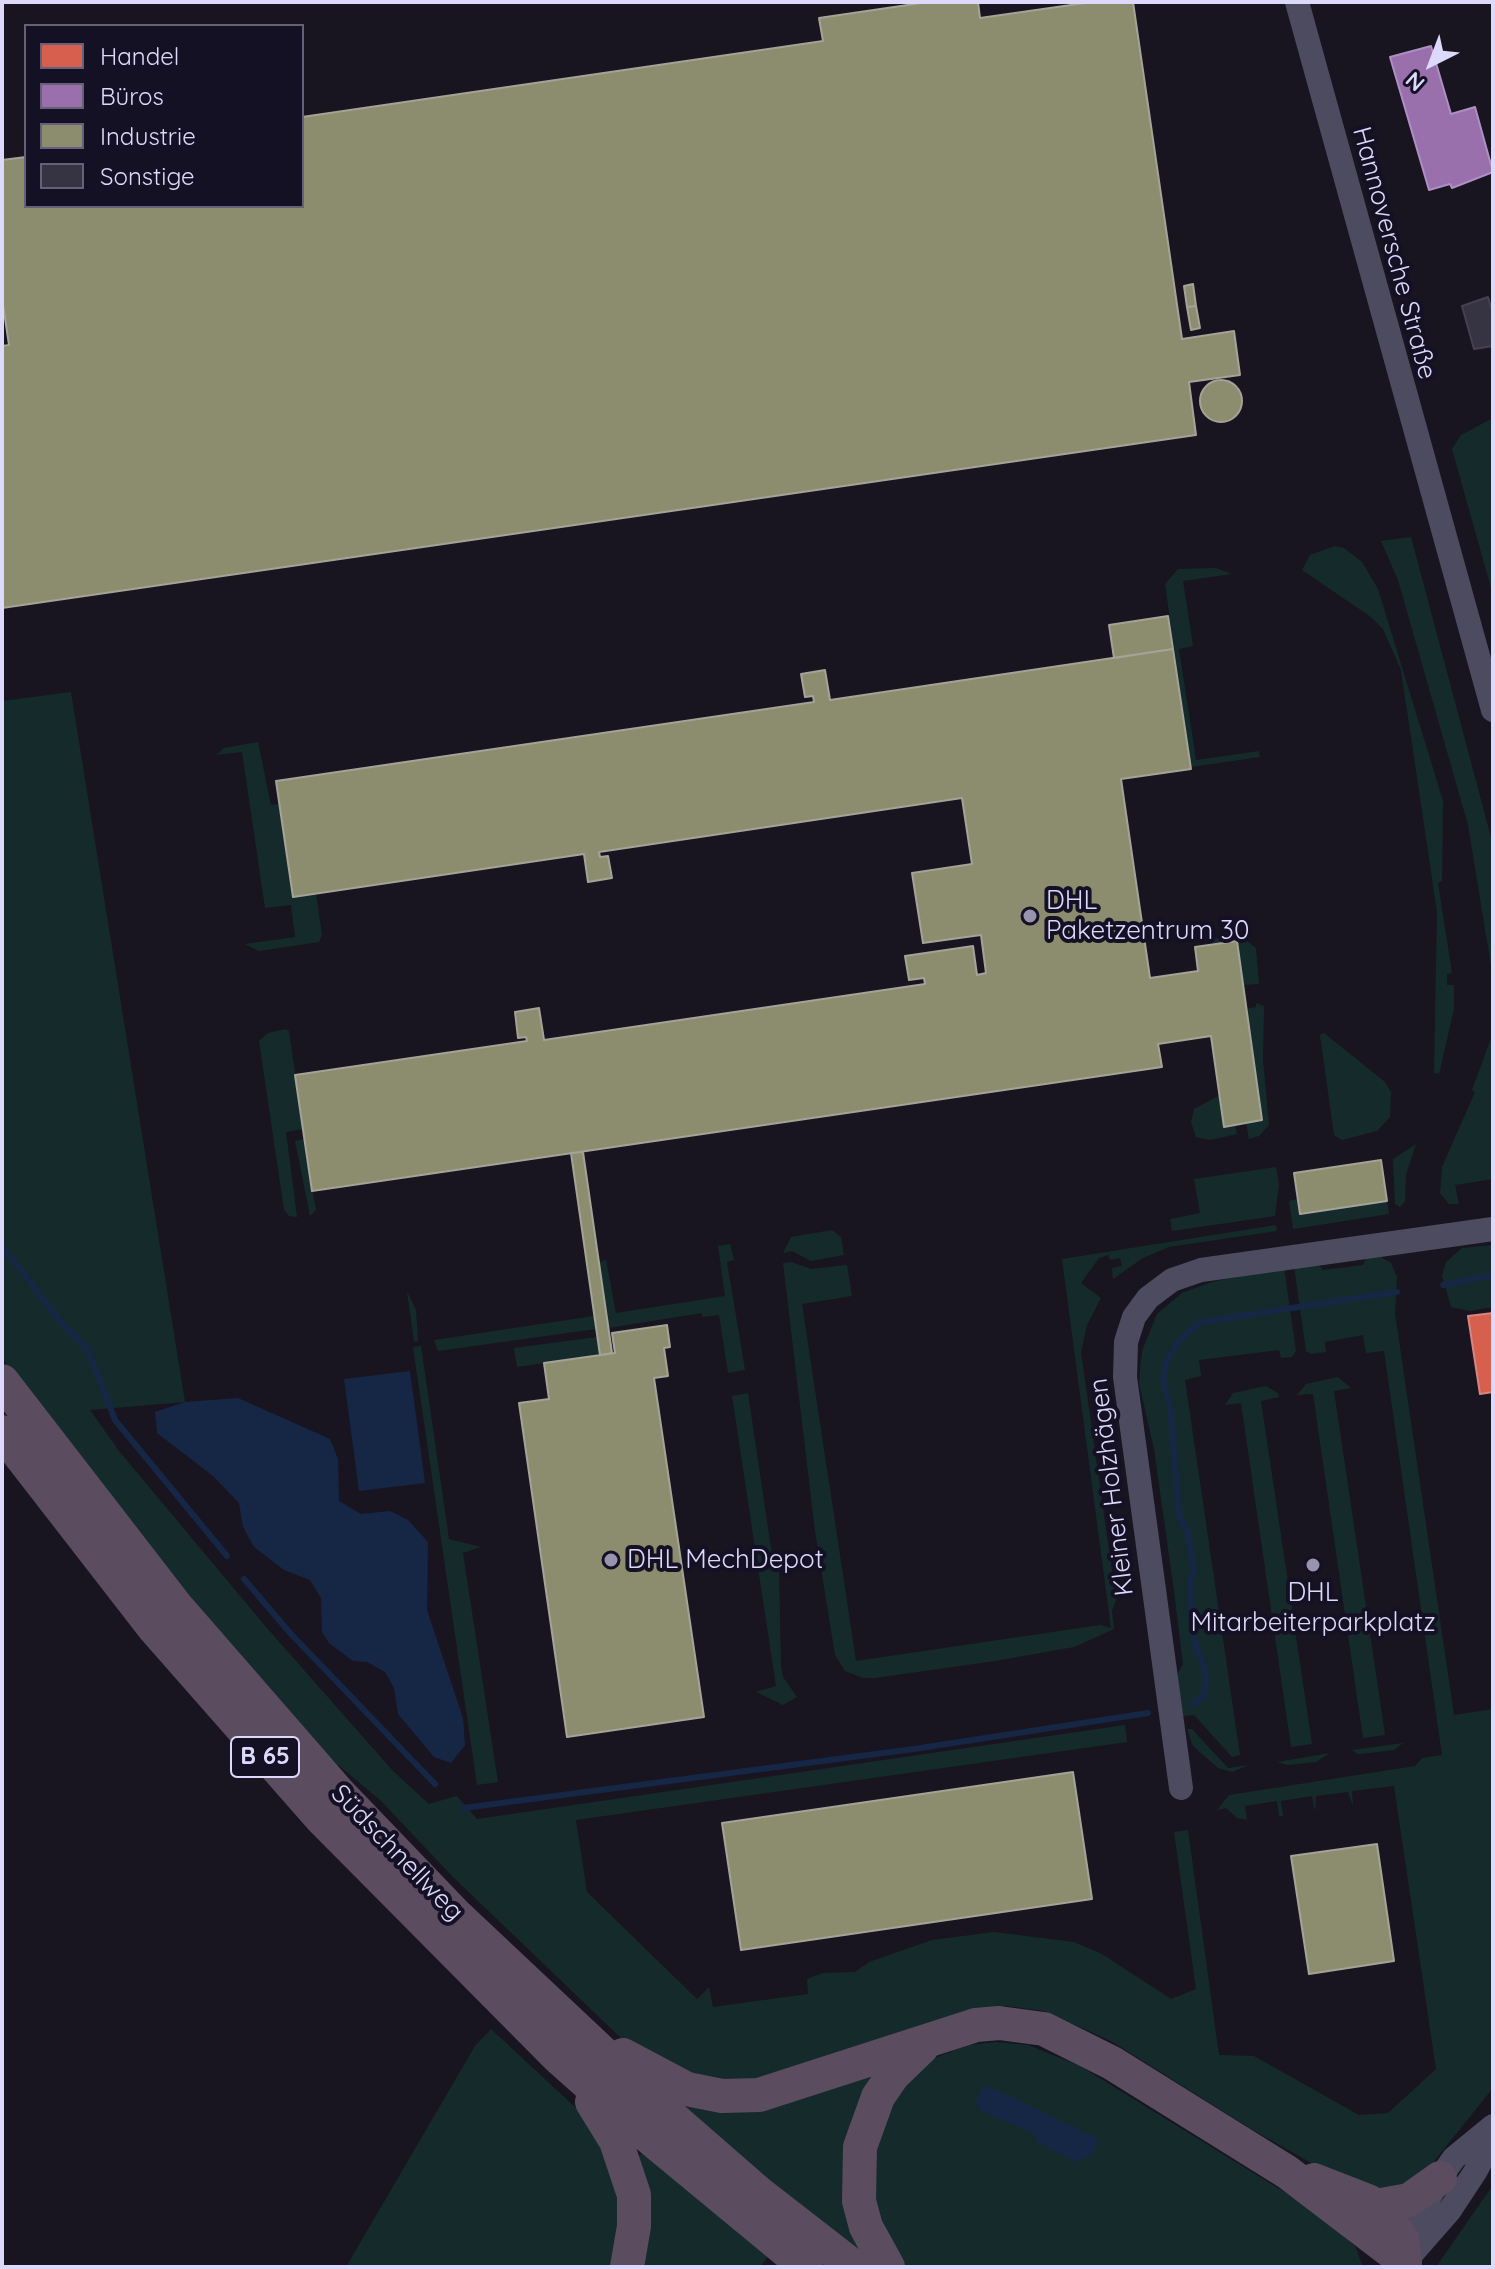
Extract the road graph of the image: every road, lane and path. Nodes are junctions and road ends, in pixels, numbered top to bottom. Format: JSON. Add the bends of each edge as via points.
{"nodes":[{"id":1,"x":1297,"y":2,"type":"edge"},
{"id":2,"x":1493,"y":710,"type":"edge"},
{"id":3,"x":1493,"y":1229,"type":"edge"},
{"id":4,"x":2,"y":1381,"type":"edge"},
{"id":5,"x":2,"y":1432,"type":"edge"},
{"id":6,"x":1181,"y":1788,"type":"dead end"},
{"id":7,"x":570,"y":2025,"type":"junction"},
{"id":8,"x":933,"y":2040,"type":"junction"},
{"id":9,"x":558,"y":2057,"type":"junction"},
{"id":10,"x":1492,"y":2127,"type":"edge"},
{"id":11,"x":1287,"y":2172,"type":"junction"},
{"id":12,"x":1440,"y":2178,"type":"junction"},
{"id":13,"x":1376,"y":2206,"type":"junction"},
{"id":14,"x":1405,"y":2262,"type":"junction"},
{"id":15,"x":627,"y":2267,"type":"edge"},
{"id":16,"x":806,"y":2267,"type":"edge"},
{"id":17,"x":854,"y":2267,"type":"edge"},
{"id":18,"x":888,"y":2267,"type":"edge"}],
"edges":[{"from":1,"to":2,"type":"street","name":"Hannoversche Straße"},
{"from":3,"to":6,"type":"street","name":"Kleiner Holzhägen","via":[[1201,1270],[1172,1280],[1134,1317],[1126,1342],[1125,1377]]},
{"from":4,"to":7,"type":"highway","name":"Südschnellweg","number":"B 65","via":[[176,1606],[267,1711],[457,1916]]},
{"from":5,"to":9,"type":"highway","name":"Südschnellweg","number":"B 65","via":[[237,1726]]},
{"from":7,"to":8,"type":"highway","via":[[687,2089],[722,2096],[790,2088]]},
{"from":7,"to":17,"type":"highway","name":"Südschnellweg","number":"B 65","via":[[760,2194]]},
{"from":8,"to":11,"type":"highway","via":[[999,2023],[1062,2035]]},
{"from":8,"to":18,"type":"highway","via":[[911,2055],[885,2086],[860,2147],[859,2201],[866,2227]]},
{"from":9,"to":15,"type":"highway","via":[[604,2118],[628,2168],[634,2226]]},
{"from":9,"to":16,"type":"highway","name":"Südschnellweg","number":"B 65"},
{"from":10,"to":12,"type":"street","via":[[1454,2158]]},
{"from":10,"to":14,"type":"street","via":[[1475,2172]]},
{"from":11,"to":13,"type":"highway","via":[[1331,2184]]},
{"from":11,"to":14,"type":"highway"},
{"from":12,"to":13,"type":"highway","via":[[1409,2200]]},
{"from":12,"to":14,"type":"street","via":[[1417,2220]]},
{"from":13,"to":14,"type":"highway","via":[[1398,2231]]}]}
